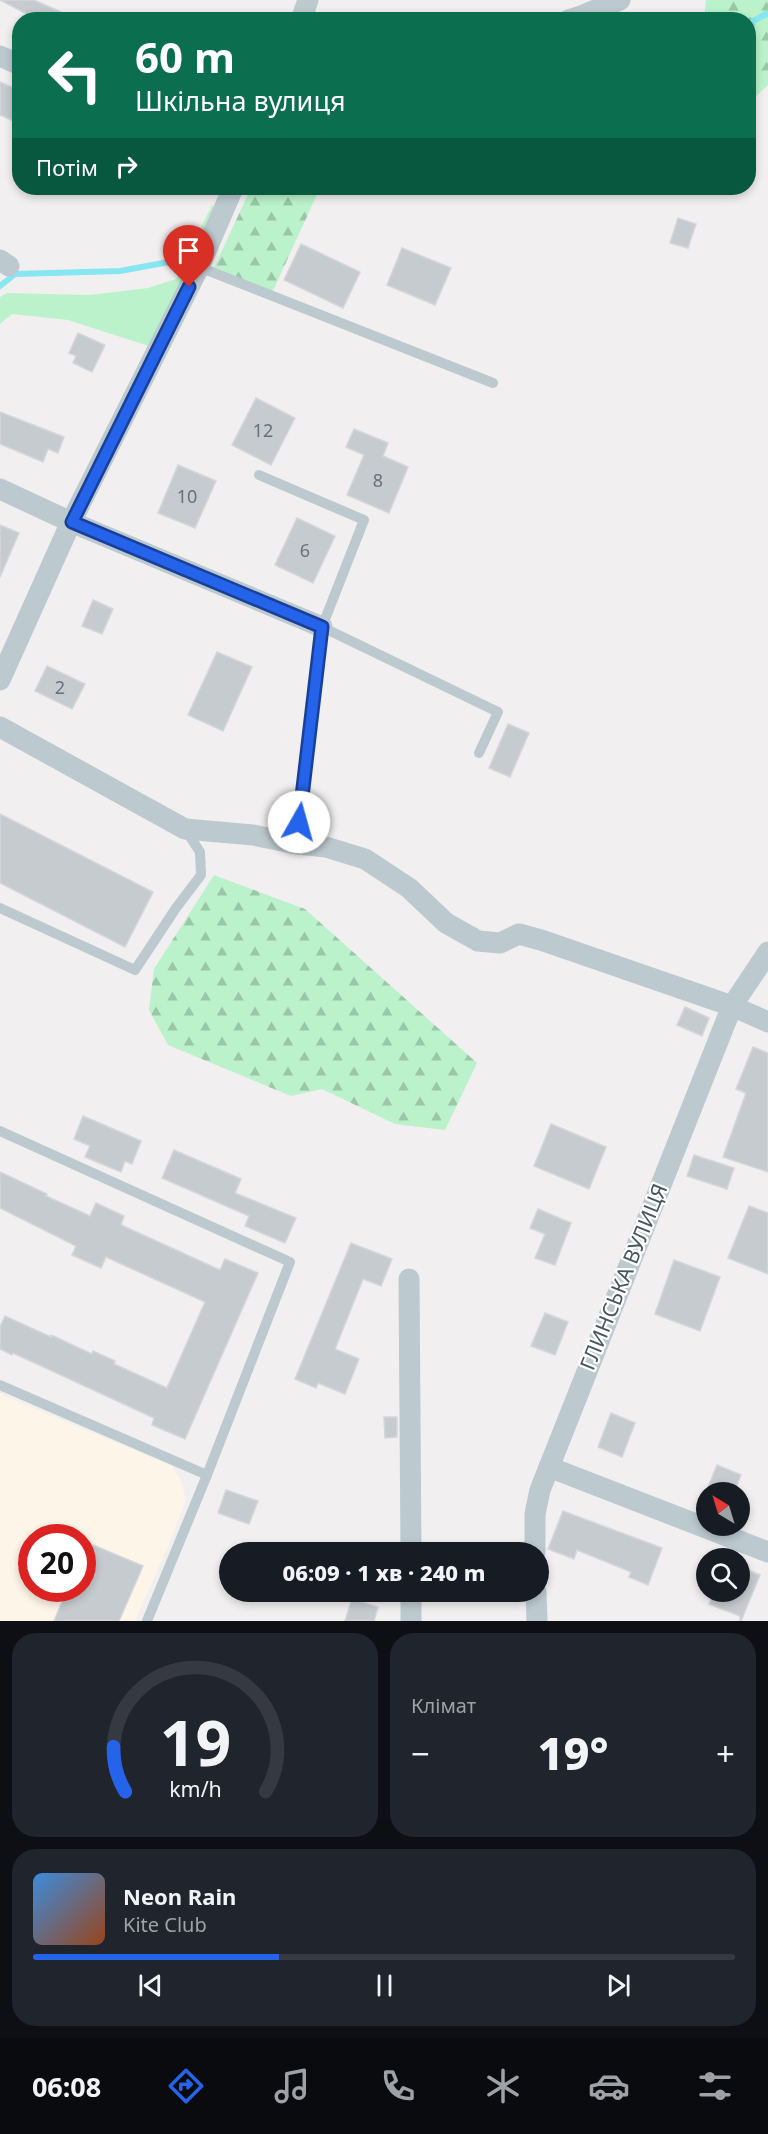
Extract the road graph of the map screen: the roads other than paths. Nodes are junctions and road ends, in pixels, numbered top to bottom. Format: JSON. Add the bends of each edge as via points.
{"nodes":[{"id":1,"x":620,"y":0,"type":"edge"},
{"id":2,"x":591,"y":12,"type":"edge"},
{"id":3,"x":230,"y":195,"type":"edge"},
{"id":4,"x":199,"y":267,"type":"junction"},
{"id":5,"x":493,"y":383,"type":"dead end"},
{"id":6,"x":259,"y":475,"type":"dead end"},
{"id":7,"x":0,"y":489,"type":"edge"},
{"id":8,"x":72,"y":522,"type":"junction"},
{"id":9,"x":322,"y":627,"type":"junction"},
{"id":10,"x":0,"y":680,"type":"edge"},
{"id":11,"x":0,"y":727,"type":"edge"},
{"id":12,"x":479,"y":753,"type":"dead end"},
{"id":13,"x":185,"y":829,"type":"junction"},
{"id":14,"x":297,"y":844,"type":"junction"},
{"id":15,"x":0,"y":908,"type":"edge"},
{"id":16,"x":768,"y":952,"type":"edge"},
{"id":17,"x":732,"y":1006,"type":"junction"},
{"id":18,"x":768,"y":1022,"type":"edge"},
{"id":19,"x":0,"y":1131,"type":"edge"},
{"id":20,"x":409,"y":1280,"type":"dead end"},
{"id":21,"x":0,"y":1385,"type":"edge"},
{"id":22,"x":549,"y":1467,"type":"junction"},
{"id":23,"x":207,"y":1475,"type":"junction"},
{"id":24,"x":411,"y":1542,"type":"edge"},
{"id":25,"x":535,"y":1542,"type":"edge"},
{"id":26,"x":768,"y":1552,"type":"edge"},
{"id":27,"x":411,"y":1602,"type":"edge"},
{"id":28,"x":536,"y":1602,"type":"edge"},
{"id":29,"x":147,"y":1621,"type":"edge"},
{"id":30,"x":411,"y":1621,"type":"edge"},
{"id":31,"x":537,"y":1621,"type":"edge"}],
"edges":[{"from":1,"to":2,"type":"street"},
{"from":3,"to":4,"type":"street"},
{"from":4,"to":5,"type":"lane"},
{"from":4,"to":8,"type":"street"},
{"from":6,"to":9,"type":"lane","via":[[364,520]]},
{"from":7,"to":8,"type":"street"},
{"from":8,"to":9,"type":"street"},
{"from":8,"to":10,"type":"street"},
{"from":9,"to":12,"type":"lane","via":[[498,712]]},
{"from":9,"to":14,"type":"lane"},
{"from":11,"to":13,"type":"street"},
{"from":13,"to":14,"type":"street","via":[[253,835]]},
{"from":13,"to":15,"type":"lane","via":[[200,852],[201,875],[135,970]]},
{"from":14,"to":17,"type":"street","via":[[326,847],[365,859],[409,888],[446,923],[478,941],[500,943],[519,934]]},
{"from":16,"to":17,"type":"street","name":"ГЛИНСЬКА ВУЛИЦЯ"},
{"from":17,"to":18,"type":"street"},
{"from":17,"to":22,"type":"street","name":"ГЛИНСЬКА ВУЛИЦЯ"},
{"from":19,"to":23,"type":"lane","via":[[290,1262]]},
{"from":20,"to":24,"type":"street"},
{"from":21,"to":23,"type":"lane"},
{"from":22,"to":25,"type":"street","name":"ГЛИНСЬКА ВУЛИЦЯ","via":[[535,1514]]},
{"from":22,"to":26,"type":"street"},
{"from":23,"to":29,"type":"lane"},
{"from":27,"to":30,"type":"street"},
{"from":28,"to":31,"type":"street"}]}
